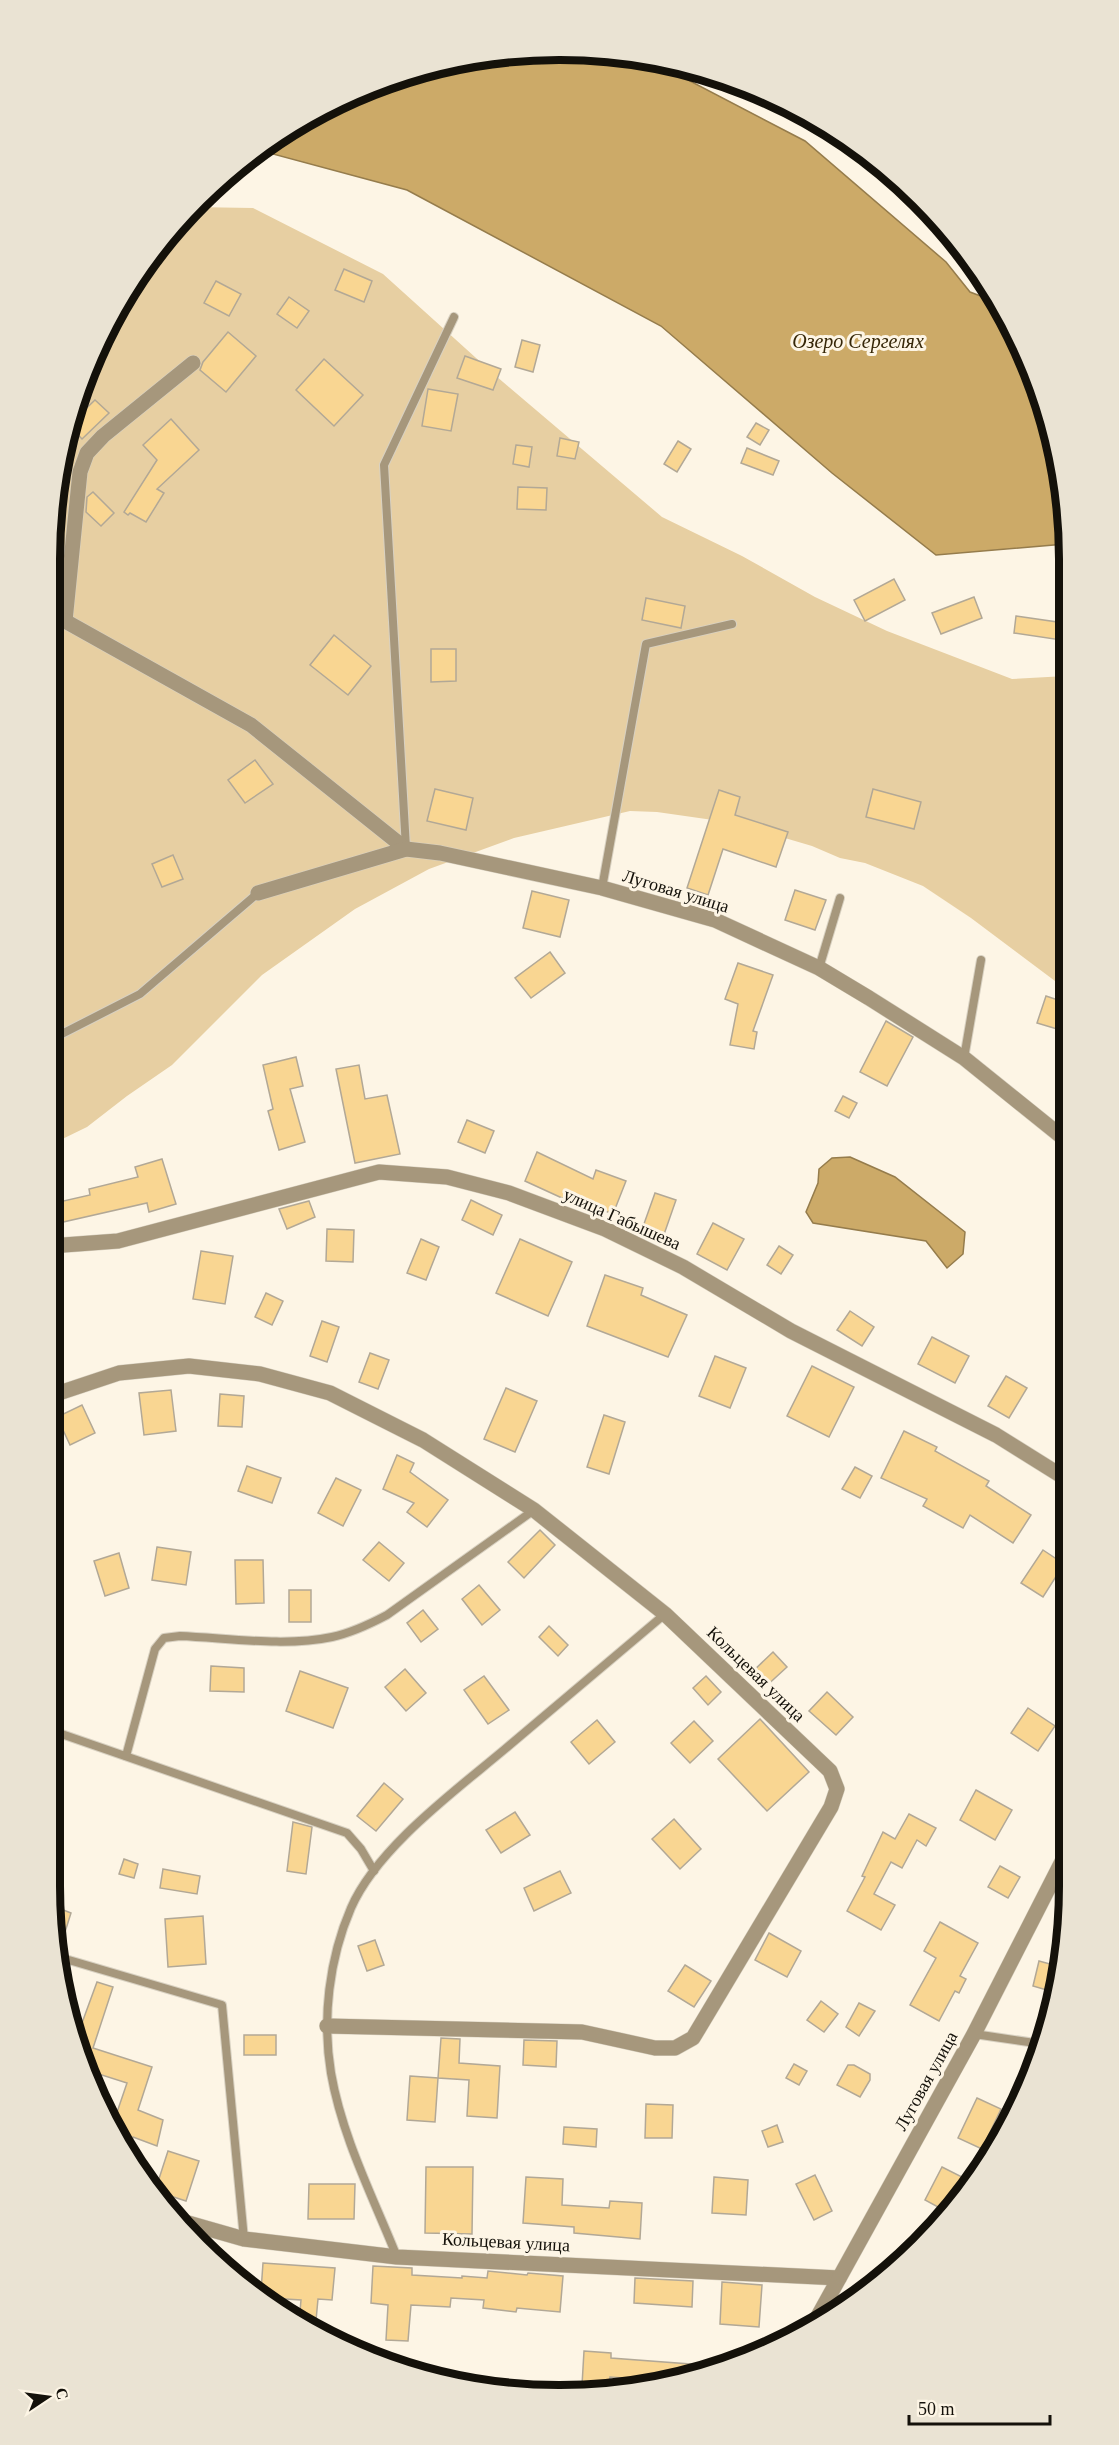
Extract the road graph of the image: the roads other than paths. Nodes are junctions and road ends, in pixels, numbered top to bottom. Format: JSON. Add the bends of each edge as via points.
{"nodes":[{"id":1,"x":454,"y":317,"type":"dead end"},
{"id":2,"x":193,"y":363,"type":"dead end"},
{"id":3,"x":60,"y":618,"type":"edge"},
{"id":4,"x":66,"y":621,"type":"junction"},
{"id":5,"x":732,"y":624,"type":"dead end"},
{"id":6,"x":406,"y":849,"type":"junction"},
{"id":7,"x":602,"y":888,"type":"junction"},
{"id":8,"x":258,"y":893,"type":"joint"},
{"id":9,"x":840,"y":898,"type":"dead end"},
{"id":10,"x":981,"y":960,"type":"dead end"},
{"id":11,"x":819,"y":968,"type":"junction"},
{"id":12,"x":60,"y":1035,"type":"edge"},
{"id":13,"x":964,"y":1058,"type":"junction"},
{"id":14,"x":1059,"y":1135,"type":"edge"},
{"id":15,"x":60,"y":1245,"type":"edge"},
{"id":16,"x":60,"y":1393,"type":"edge"},
{"id":17,"x":1059,"y":1474,"type":"edge"},
{"id":18,"x":534,"y":1510,"type":"junction"},
{"id":19,"x":665,"y":1614,"type":"junction"},
{"id":20,"x":60,"y":1733,"type":"edge"},
{"id":21,"x":126,"y":1756,"type":"junction"},
{"id":22,"x":1059,"y":1868,"type":"edge"},
{"id":23,"x":374,"y":1871,"type":"junction"},
{"id":24,"x":66,"y":1959,"type":"edge"},
{"id":25,"x":327,"y":2026,"type":"junction"},
{"id":26,"x":974,"y":2034,"type":"junction"},
{"id":27,"x":1033,"y":2043,"type":"edge"},
{"id":28,"x":193,"y":2224,"type":"edge"},
{"id":29,"x":244,"y":2239,"type":"junction"},
{"id":30,"x":397,"y":2257,"type":"junction"},
{"id":31,"x":839,"y":2278,"type":"junction"},
{"id":32,"x":821,"y":2311,"type":"edge"}],
"edges":[{"from":1,"to":6,"type":"lane","via":[[384,465]]},
{"from":2,"to":4,"type":"street","via":[[87,453],[80,472]]},
{"from":3,"to":4,"type":"street"},
{"from":4,"to":6,"type":"street","via":[[251,725]]},
{"from":5,"to":7,"type":"lane","via":[[646,644]]},
{"from":6,"to":7,"type":"street","name":"Луговая улица"},
{"from":6,"to":8,"type":"street","name":"Луговая улица"},
{"from":7,"to":11,"type":"street","name":"Луговая улица","via":[[715,920]]},
{"from":8,"to":12,"type":"lane","via":[[140,994]]},
{"from":9,"to":11,"type":"lane"},
{"from":10,"to":13,"type":"lane"},
{"from":11,"to":13,"type":"street","name":"Луговая улица"},
{"from":13,"to":14,"type":"street","name":"Луговая улица"},
{"from":15,"to":17,"type":"street","name":"улица Габышева","via":[[118,1241],[379,1172],[447,1177],[509,1193],[594,1225],[683,1267],[791,1331],[996,1435]]},
{"from":16,"to":18,"type":"street","name":"Кольцевая улица","via":[[119,1373],[189,1366],[260,1374],[330,1393],[423,1440]]},
{"from":18,"to":19,"type":"street","name":"Кольцевая улица"},
{"from":18,"to":21,"type":"lane","via":[[387,1615],[361,1628],[332,1637],[296,1641],[164,1638],[156,1649]]},
{"from":19,"to":23,"type":"lane","via":[[422,1818]]},
{"from":19,"to":25,"type":"street","name":"Кольцевая улица","via":[[830,1772],[837,1790],[831,1807],[693,2038],[675,2048],[655,2048],[582,2032]]},
{"from":20,"to":21,"type":"lane"},
{"from":21,"to":23,"type":"lane","via":[[347,1833]]},
{"from":22,"to":26,"type":"street","name":"Луговая улица"},
{"from":23,"to":25,"type":"lane","via":[[352,1907],[342,1933],[330,1980]]},
{"from":24,"to":29,"type":"lane","via":[[222,2005]]},
{"from":25,"to":30,"type":"lane","via":[[340,2115]]},
{"from":26,"to":27,"type":"lane"},
{"from":26,"to":31,"type":"street","name":"Луговая улица"},
{"from":28,"to":29,"type":"street","name":"Кольцевая улица"},
{"from":29,"to":30,"type":"street","name":"Кольцевая улица"},
{"from":30,"to":31,"type":"street","name":"Кольцевая улица"},
{"from":31,"to":32,"type":"street","name":"Луговая улица"}]}
